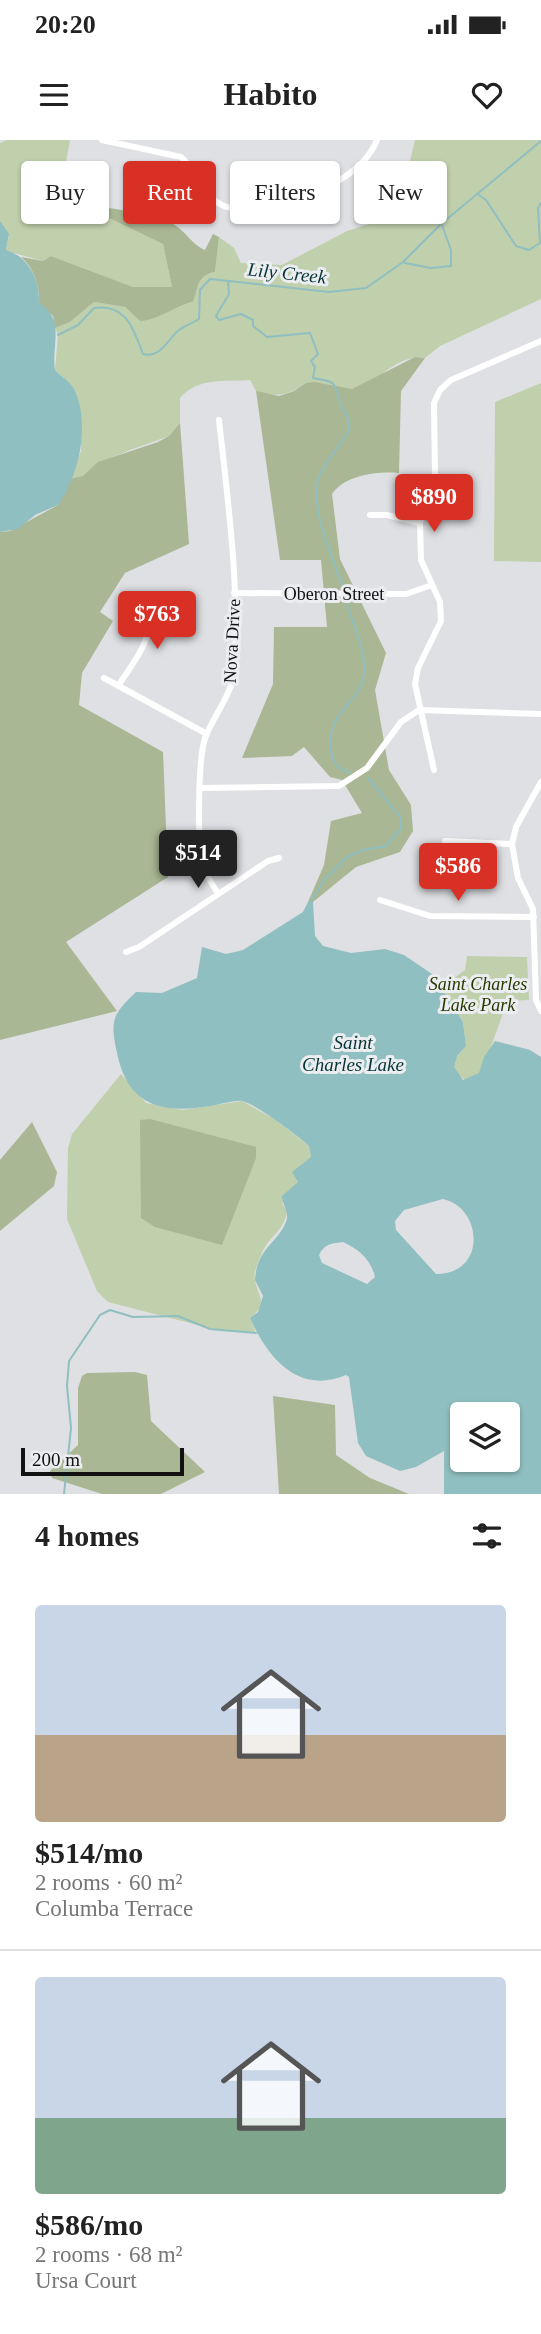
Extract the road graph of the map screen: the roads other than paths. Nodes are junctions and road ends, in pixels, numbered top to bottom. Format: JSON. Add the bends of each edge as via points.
{"nodes":[{"id":1,"x":102,"y":140,"type":"edge"},
{"id":2,"x":377,"y":140,"type":"edge"},
{"id":3,"x":541,"y":341,"type":"edge"},
{"id":4,"x":219,"y":421,"type":"dead end"},
{"id":5,"x":370,"y":515,"type":"dead end"},
{"id":6,"x":420,"y":523,"type":"junction"},
{"id":7,"x":432,"y":585,"type":"junction"},
{"id":8,"x":234,"y":593,"type":"junction"},
{"id":9,"x":149,"y":605,"type":"dead end"},
{"id":10,"x":104,"y":678,"type":"dead end"},
{"id":11,"x":118,"y":686,"type":"junction"},
{"id":12,"x":419,"y":709,"type":"junction"},
{"id":13,"x":541,"y":714,"type":"edge"},
{"id":14,"x":206,"y":734,"type":"junction"},
{"id":15,"x":434,"y":770,"type":"dead end"},
{"id":16,"x":541,"y":782,"type":"edge"},
{"id":17,"x":201,"y":788,"type":"junction"},
{"id":18,"x":445,"y":841,"type":"dead end"},
{"id":19,"x":512,"y":844,"type":"junction"},
{"id":20,"x":279,"y":858,"type":"dead end"},
{"id":21,"x":218,"y":893,"type":"junction"},
{"id":22,"x":380,"y":900,"type":"dead end"},
{"id":23,"x":534,"y":917,"type":"junction"},
{"id":24,"x":126,"y":952,"type":"dead end"},
{"id":25,"x":541,"y":1011,"type":"edge"}],
"edges":[{"from":1,"to":2,"type":"street","via":[[181,157],[215,201],[235,209],[316,192],[353,169]]},
{"from":3,"to":6,"type":"street","via":[[451,380],[439,391],[434,403],[435,475]]},
{"from":4,"to":8,"type":"street","name":"Nova Drive"},
{"from":5,"to":6,"type":"street"},
{"from":6,"to":7,"type":"street","via":[[421,560]]},
{"from":7,"to":8,"type":"street","name":"Oberon Street","via":[[406,594]]},
{"from":7,"to":12,"type":"street","via":[[440,601],[441,621],[418,668]]},
{"from":8,"to":14,"type":"street","name":"Nova Drive","via":[[232,680]]},
{"from":9,"to":11,"type":"street","via":[[152,619],[146,642]]},
{"from":10,"to":11,"type":"street"},
{"from":11,"to":14,"type":"street"},
{"from":12,"to":13,"type":"street"},
{"from":12,"to":15,"type":"street"},
{"from":12,"to":17,"type":"street","via":[[396,729],[367,768],[339,786]]},
{"from":14,"to":17,"type":"street","name":"Nova Drive"},
{"from":16,"to":19,"type":"street","via":[[516,827]]},
{"from":17,"to":21,"type":"street","name":"Nova Drive","via":[[202,864]]},
{"from":18,"to":19,"type":"street"},
{"from":19,"to":23,"type":"street","via":[[518,878]]},
{"from":20,"to":21,"type":"street"},
{"from":21,"to":24,"type":"street"},
{"from":22,"to":23,"type":"street","via":[[430,916]]},
{"from":23,"to":25,"type":"street","via":[[536,1000]]}]}
